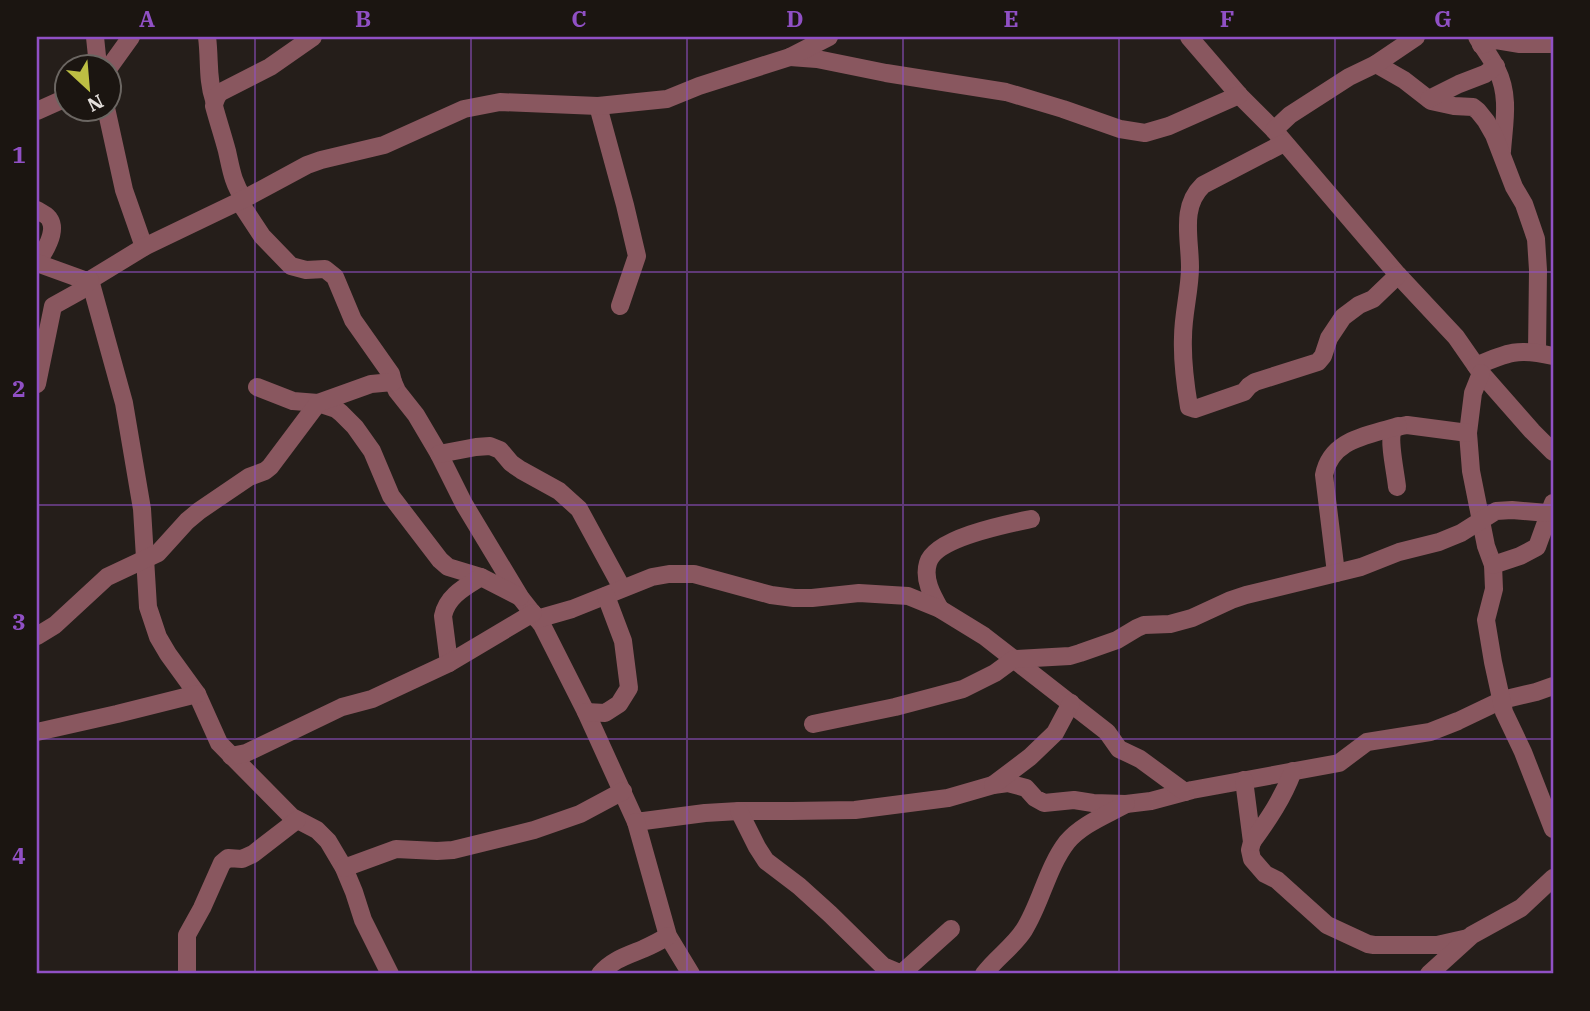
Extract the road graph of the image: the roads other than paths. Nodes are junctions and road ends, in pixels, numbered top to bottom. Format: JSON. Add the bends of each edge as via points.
{"nodes":[{"id":1,"x":131,"y":37,"type":"edge"},
{"id":2,"x":207,"y":37,"type":"edge"},
{"id":3,"x":313,"y":37,"type":"edge"},
{"id":4,"x":829,"y":37,"type":"edge"},
{"id":5,"x":1189,"y":37,"type":"edge"},
{"id":6,"x":1416,"y":37,"type":"edge"},
{"id":7,"x":1479,"y":41,"type":"edge"},
{"id":8,"x":1553,"y":44,"type":"edge"},
{"id":9,"x":120,"y":52,"type":"edge"},
{"id":10,"x":790,"y":57,"type":"junction"},
{"id":11,"x":1376,"y":64,"type":"junction"},
{"id":12,"x":1496,"y":66,"type":"junction"},
{"id":13,"x":1239,"y":95,"type":"junction"},
{"id":14,"x":1429,"y":99,"type":"junction"},
{"id":15,"x":214,"y":100,"type":"junction"},
{"id":16,"x":598,"y":106,"type":"junction"},
{"id":17,"x":109,"y":122,"type":"edge"},
{"id":18,"x":1279,"y":136,"type":"junction"},
{"id":19,"x":1501,"y":154,"type":"junction"},
{"id":20,"x":241,"y":200,"type":"junction"},
{"id":21,"x":37,"y":210,"type":"edge"},
{"id":22,"x":144,"y":247,"type":"junction"},
{"id":23,"x":1545,"y":249,"type":"edge"},
{"id":24,"x":37,"y":262,"type":"edge"},
{"id":25,"x":1398,"y":275,"type":"junction"},
{"id":26,"x":90,"y":280,"type":"junction"},
{"id":27,"x":620,"y":306,"type":"dead end"},
{"id":28,"x":45,"y":310,"type":"edge"},
{"id":29,"x":1545,"y":354,"type":"edge"},
{"id":30,"x":1478,"y":369,"type":"junction"},
{"id":31,"x":393,"y":382,"type":"junction"},
{"id":32,"x":37,"y":384,"type":"edge"},
{"id":33,"x":257,"y":387,"type":"dead end"},
{"id":34,"x":318,"y":403,"type":"junction"},
{"id":35,"x":1398,"y":426,"type":"junction"},
{"id":36,"x":1468,"y":433,"type":"junction"},
{"id":37,"x":1553,"y":452,"type":"edge"},
{"id":38,"x":439,"y":454,"type":"junction"},
{"id":39,"x":1397,"y":487,"type":"dead end"},
{"id":40,"x":1551,"y":508,"type":"edge"},
{"id":41,"x":1031,"y":519,"type":"dead end"},
{"id":42,"x":1482,"y":519,"type":"junction"},
{"id":43,"x":145,"y":558,"type":"junction"},
{"id":44,"x":1493,"y":565,"type":"junction"},
{"id":45,"x":1336,"y":573,"type":"junction"},
{"id":46,"x":481,"y":577,"type":"junction"},
{"id":47,"x":614,"y":592,"type":"junction"},
{"id":48,"x":520,"y":597,"type":"junction"},
{"id":49,"x":940,"y":610,"type":"junction"},
{"id":50,"x":535,"y":616,"type":"junction"},
{"id":51,"x":37,"y":636,"type":"edge"},
{"id":52,"x":1014,"y":659,"type":"junction"},
{"id":53,"x":449,"y":663,"type":"junction"},
{"id":54,"x":1553,"y":686,"type":"edge"},
{"id":55,"x":197,"y":694,"type":"junction"},
{"id":56,"x":1502,"y":700,"type":"junction"},
{"id":57,"x":1071,"y":703,"type":"junction"},
{"id":58,"x":586,"y":712,"type":"junction"},
{"id":59,"x":813,"y":724,"type":"dead end"},
{"id":60,"x":37,"y":732,"type":"edge"},
{"id":61,"x":231,"y":756,"type":"junction"},
{"id":62,"x":1293,"y":771,"type":"junction"},
{"id":63,"x":1244,"y":780,"type":"junction"},
{"id":64,"x":993,"y":785,"type":"junction"},
{"id":65,"x":1546,"y":787,"type":"edge"},
{"id":66,"x":623,"y":790,"type":"junction"},
{"id":67,"x":1185,"y":792,"type":"junction"},
{"id":68,"x":1126,"y":804,"type":"junction"},
{"id":69,"x":739,"y":811,"type":"junction"},
{"id":70,"x":297,"y":820,"type":"junction"},
{"id":71,"x":636,"y":822,"type":"junction"},
{"id":72,"x":1553,"y":829,"type":"edge"},
{"id":73,"x":1252,"y":842,"type":"junction"},
{"id":74,"x":344,"y":868,"type":"junction"},
{"id":75,"x":1553,"y":878,"type":"edge"},
{"id":76,"x":951,"y":929,"type":"dead end"},
{"id":77,"x":668,"y":936,"type":"junction"},
{"id":78,"x":1468,"y":938,"type":"junction"},
{"id":79,"x":187,"y":974,"type":"edge"},
{"id":80,"x":390,"y":974,"type":"edge"},
{"id":81,"x":600,"y":974,"type":"edge"},
{"id":82,"x":691,"y":974,"type":"edge"},
{"id":83,"x":902,"y":974,"type":"edge"},
{"id":84,"x":984,"y":974,"type":"edge"},
{"id":85,"x":1429,"y":974,"type":"edge"}],
"edges":[{"from":1,"to":9,"type":"street"},
{"from":2,"to":15,"type":"street","via":[[208,79]]},
{"from":3,"to":15,"type":"street"},
{"from":4,"to":10,"type":"street"},
{"from":5,"to":13,"type":"street"},
{"from":6,"to":11,"type":"street"},
{"from":7,"to":8,"type":"street"},
{"from":7,"to":12,"type":"street"},
{"from":10,"to":13,"type":"street","via":[[1006,93],[1145,133]]},
{"from":10,"to":16,"type":"street","via":[[667,99]]},
{"from":11,"to":14,"type":"street"},
{"from":11,"to":18,"type":"street","via":[[1290,115]]},
{"from":12,"to":14,"type":"street"},
{"from":12,"to":19,"type":"street","via":[[1506,107]]},
{"from":13,"to":18,"type":"street"},
{"from":14,"to":19,"type":"street","via":[[1473,107]]},
{"from":15,"to":20,"type":"street"},
{"from":16,"to":20,"type":"street","via":[[500,102],[464,109],[384,145],[321,160]]},
{"from":16,"to":27,"type":"street","via":[[637,256]]},
{"from":17,"to":22,"type":"street","via":[[124,190]]},
{"from":18,"to":25,"type":"street"},
{"from":18,"to":25,"type":"street","via":[[1193,194],[1183,337],[1189,407],[1195,409],[1244,392],[1255,382],[1318,362],[1343,317],[1373,299]]},
{"from":19,"to":23,"type":"street","via":[[1536,239]]},
{"from":20,"to":22,"type":"street"},
{"from":20,"to":31,"type":"street","via":[[262,236],[291,266],[326,269],[335,277],[353,320]]},
{"from":21,"to":24,"type":"street","via":[[52,226],[45,252]]},
{"from":22,"to":26,"type":"street"},
{"from":23,"to":29,"type":"street","via":[[1538,270]]},
{"from":24,"to":26,"type":"street"},
{"from":25,"to":30,"type":"street","via":[[1456,337]]},
{"from":26,"to":28,"type":"street","via":[[80,291]]},
{"from":26,"to":43,"type":"street","via":[[124,403],[142,509]]},
{"from":28,"to":32,"type":"street"},
{"from":29,"to":30,"type":"street","via":[[1521,351],[1501,355]]},
{"from":30,"to":36,"type":"street"},
{"from":30,"to":37,"type":"street"},
{"from":31,"to":34,"type":"street","via":[[371,384]]},
{"from":31,"to":38,"type":"street"},
{"from":33,"to":34,"type":"street","via":[[293,401]]},
{"from":34,"to":43,"type":"street","via":[[271,467],[208,505],[158,553]]},
{"from":34,"to":46,"type":"street","via":[[341,413],[355,427],[372,451],[391,496],[440,560]]},
{"from":35,"to":36,"type":"street"},
{"from":35,"to":39,"type":"street","via":[[1392,433]]},
{"from":35,"to":45,"type":"street","via":[[1346,443],[1326,462]]},
{"from":36,"to":42,"type":"street"},
{"from":38,"to":47,"type":"street","via":[[490,446],[559,491],[579,509]]},
{"from":38,"to":48,"type":"street"},
{"from":40,"to":42,"type":"street","via":[[1496,511]]},
{"from":40,"to":44,"type":"street","via":[[1537,547]]},
{"from":41,"to":49,"type":"street","via":[[946,544],[931,556],[926,579]]},
{"from":42,"to":44,"type":"street"},
{"from":42,"to":45,"type":"street","via":[[1439,542]]},
{"from":43,"to":51,"type":"street","via":[[107,577]]},
{"from":43,"to":55,"type":"street","via":[[148,607],[158,637]]},
{"from":44,"to":56,"type":"street","via":[[1494,589],[1486,620]]},
{"from":45,"to":52,"type":"street","via":[[1246,595],[1170,624],[1144,625],[1070,656]]},
{"from":46,"to":48,"type":"street"},
{"from":46,"to":53,"type":"street","via":[[457,593],[445,609]]},
{"from":47,"to":49,"type":"street","via":[[652,577],[694,574],[771,595],[888,594],[908,596]]},
{"from":47,"to":50,"type":"street","via":[[572,609]]},
{"from":47,"to":58,"type":"street","via":[[629,688],[619,704],[605,713]]},
{"from":48,"to":50,"type":"street"},
{"from":49,"to":52,"type":"street"},
{"from":50,"to":53,"type":"street"},
{"from":50,"to":58,"type":"street"},
{"from":52,"to":57,"type":"street"},
{"from":52,"to":59,"type":"street","via":[[963,689]]},
{"from":53,"to":61,"type":"street"},
{"from":54,"to":56,"type":"street"},
{"from":55,"to":60,"type":"street"},
{"from":55,"to":61,"type":"street","via":[[219,743]]},
{"from":56,"to":62,"type":"street","via":[[1430,732],[1367,742],[1339,763]]},
{"from":56,"to":65,"type":"street","via":[[1504,712]]},
{"from":57,"to":64,"type":"street","via":[[1055,733]]},
{"from":57,"to":67,"type":"street","via":[[1107,732],[1119,749]]},
{"from":58,"to":66,"type":"street"},
{"from":61,"to":70,"type":"street"},
{"from":62,"to":63,"type":"street"},
{"from":62,"to":73,"type":"street","via":[[1273,814]]},
{"from":63,"to":67,"type":"street"},
{"from":63,"to":73,"type":"street"},
{"from":64,"to":68,"type":"street","via":[[1022,786],[1044,803]]},
{"from":64,"to":69,"type":"street","via":[[948,798],[855,810]]},
{"from":65,"to":72,"type":"street"},
{"from":66,"to":71,"type":"street"},
{"from":66,"to":74,"type":"street","via":[[580,814],[534,830],[453,850],[396,849]]},
{"from":67,"to":68,"type":"street"},
{"from":68,"to":84,"type":"street","via":[[1085,826],[1067,842],[1025,929]]},
{"from":69,"to":71,"type":"street"},
{"from":69,"to":83,"type":"street","via":[[766,861],[883,965]]},
{"from":70,"to":74,"type":"street","via":[[323,835]]},
{"from":70,"to":79,"type":"street","via":[[253,854],[222,863],[187,935]]},
{"from":71,"to":77,"type":"street"},
{"from":73,"to":78,"type":"street","via":[[1256,865],[1333,929],[1368,944],[1437,945]]},
{"from":74,"to":80,"type":"street"},
{"from":75,"to":78,"type":"street","via":[[1521,908]]},
{"from":76,"to":83,"type":"street"},
{"from":77,"to":81,"type":"street","via":[[619,958]]},
{"from":77,"to":82,"type":"street"},
{"from":78,"to":85,"type":"street"}]}
